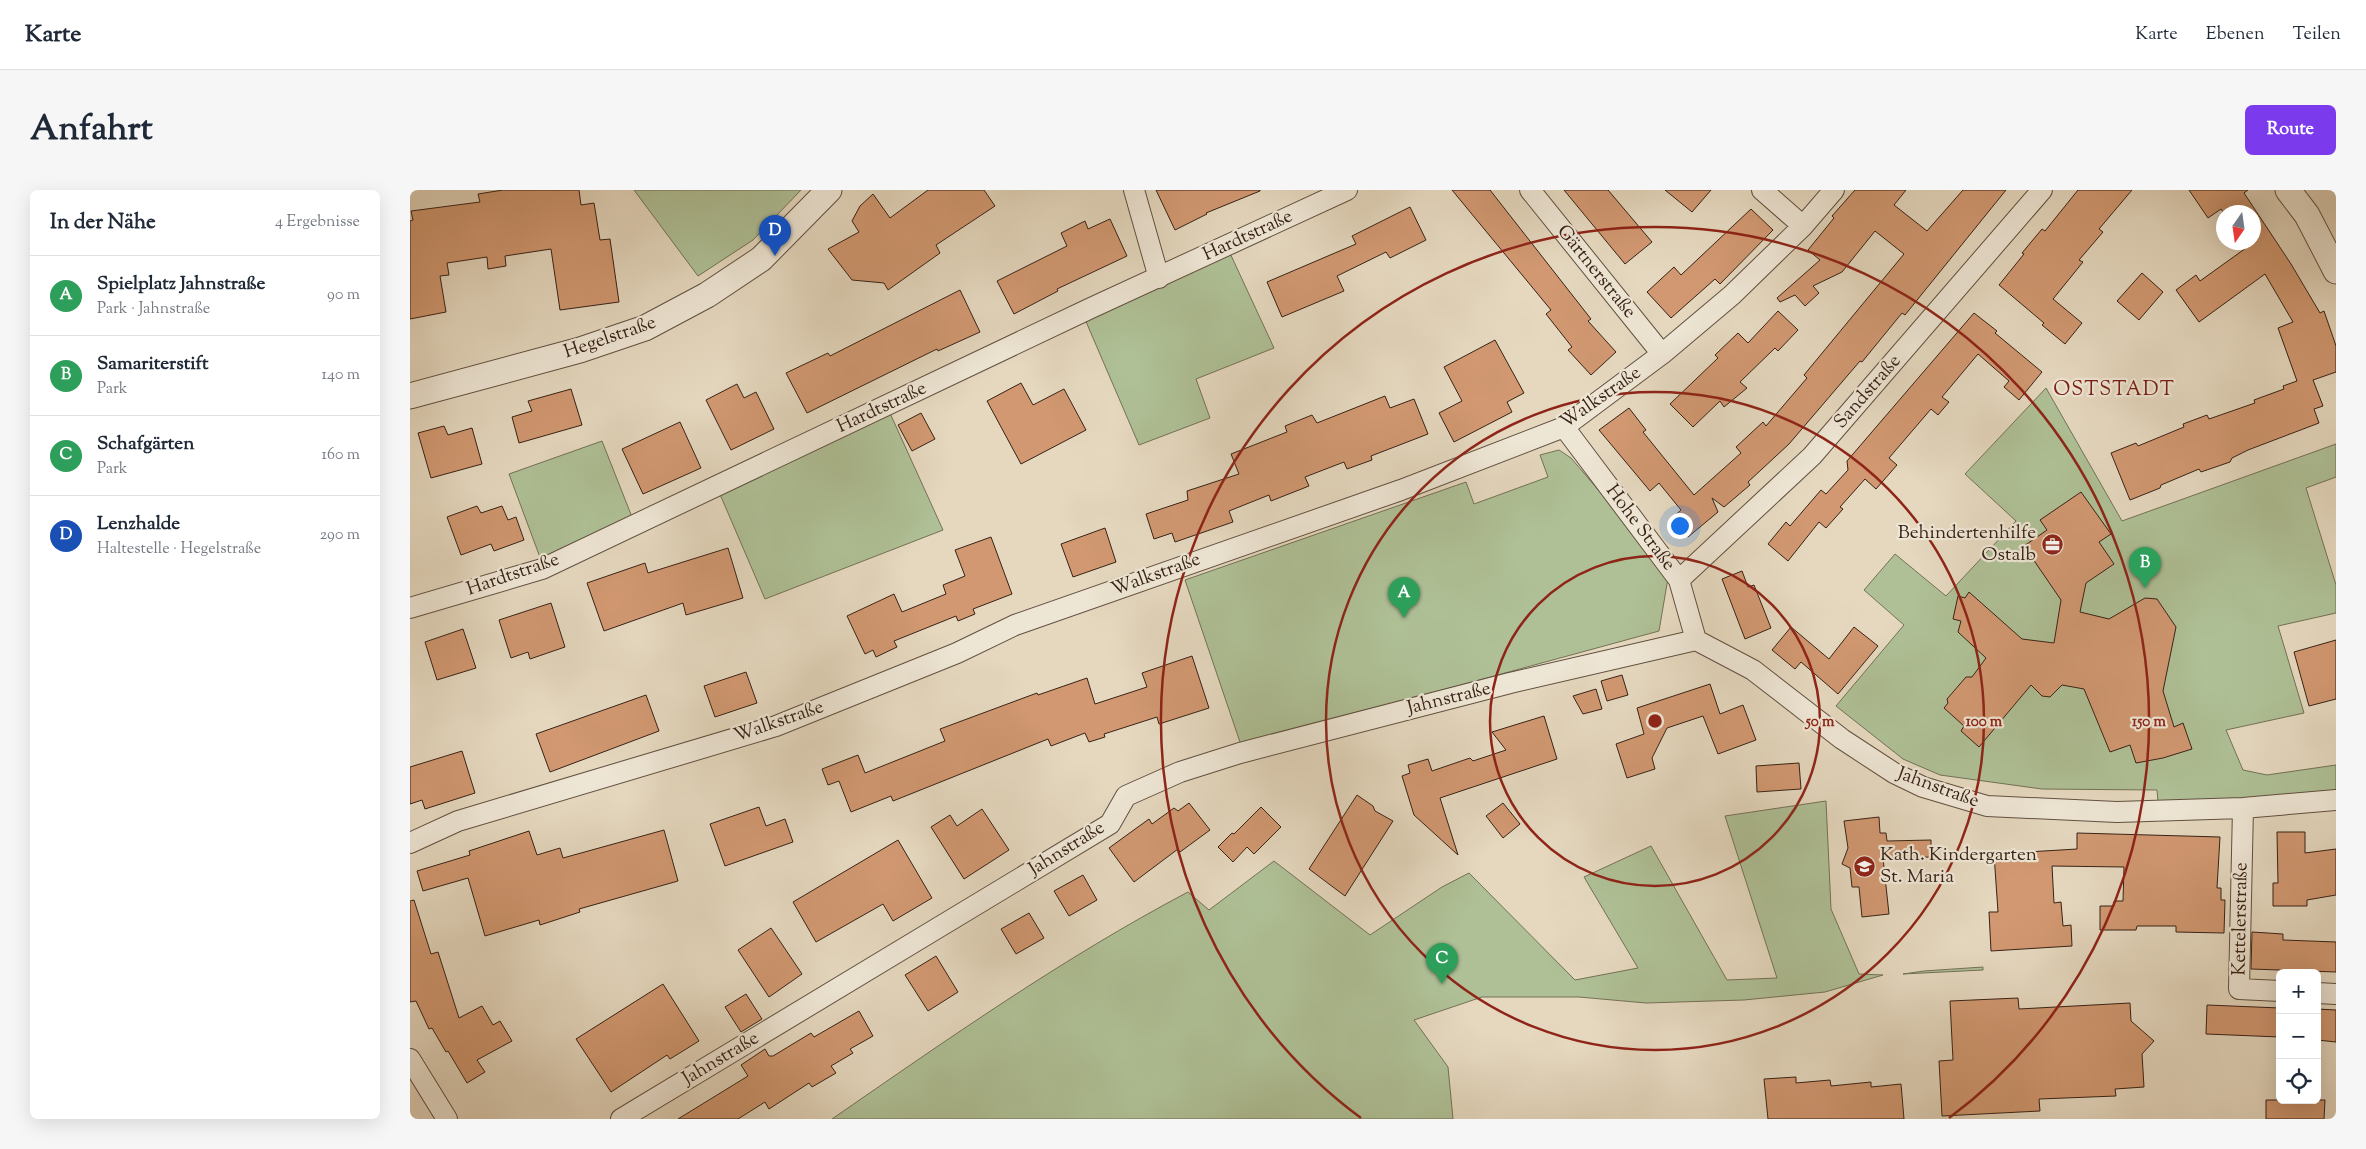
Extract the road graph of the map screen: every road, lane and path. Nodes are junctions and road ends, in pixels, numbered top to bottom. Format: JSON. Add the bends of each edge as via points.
{"nodes":[{"id":1,"x":829,"y":190,"type":"edge"},
{"id":2,"x":1134,"y":190,"type":"edge"},
{"id":3,"x":1347,"y":190,"type":"edge"},
{"id":4,"x":1530,"y":190,"type":"edge"},
{"id":5,"x":1762,"y":190,"type":"edge"},
{"id":6,"x":1834,"y":190,"type":"edge"},
{"id":7,"x":2042,"y":190,"type":"edge"},
{"id":8,"x":2288,"y":190,"type":"edge"},
{"id":9,"x":1803,"y":226,"type":"junction"},
{"id":10,"x":2336,"y":271,"type":"edge"},
{"id":11,"x":1159,"y":278,"type":"junction"},
{"id":12,"x":1662,"y":354,"type":"junction"},
{"id":13,"x":410,"y":396,"type":"edge"},
{"id":14,"x":1564,"y":427,"type":"junction"},
{"id":15,"x":1679,"y":580,"type":"junction"},
{"id":16,"x":410,"y":608,"type":"edge"},
{"id":17,"x":1696,"y":640,"type":"junction"},
{"id":18,"x":2336,"y":800,"type":"edge"},
{"id":19,"x":2243,"y":808,"type":"junction"},
{"id":20,"x":410,"y":843,"type":"edge"},
{"id":21,"x":2276,"y":991,"type":"edge"},
{"id":22,"x":2321,"y":993,"type":"edge"},
{"id":23,"x":2336,"y":994,"type":"edge"},
{"id":24,"x":410,"y":1060,"type":"edge"},
{"id":25,"x":448,"y":1119,"type":"edge"},
{"id":26,"x":621,"y":1119,"type":"edge"}],
"edges":[{"from":1,"to":13,"type":"street","name":"Hegelstraße","via":[[761,259],[707,295],[646,328],[580,350]]},
{"from":2,"to":11,"type":"street"},
{"from":3,"to":11,"type":"street","name":"Hardtstraße"},
{"from":4,"to":12,"type":"street","name":"Gärtnerstraße"},
{"from":5,"to":9,"type":"street"},
{"from":6,"to":9,"type":"street","name":"Walkstraße"},
{"from":7,"to":15,"type":"street","name":"Sandstraße","via":[[1812,456]]},
{"from":8,"to":10,"type":"street","via":[[2307,215]]},
{"from":9,"to":12,"type":"street","name":"Walkstraße","via":[[1732,295]]},
{"from":11,"to":16,"type":"street","name":"Hardtstraße","via":[[542,569]]},
{"from":12,"to":14,"type":"street","name":"Walkstraße"},
{"from":14,"to":15,"type":"street","name":"Hohe Straße"},
{"from":14,"to":20,"type":"street","name":"Walkstraße","via":[[1401,490],[1015,625],[957,653],[776,726],[458,821]]},
{"from":15,"to":17,"type":"street","name":"Hohe Straße"},
{"from":17,"to":19,"type":"street","name":"Jahnstraße","via":[[1753,670],[1842,739],[1894,773],[1924,787],[1992,807],[2116,812]]},
{"from":17,"to":26,"type":"street","name":"Jahnstraße","via":[[1502,685],[1240,753],[1180,772],[1126,796],[1110,824]]},
{"from":18,"to":19,"type":"street","name":"Jahnstraße"},
{"from":19,"to":21,"type":"street","name":"Kettelerstraße","via":[[2239,989]]},
{"from":22,"to":23,"type":"street"},
{"from":24,"to":25,"type":"street"}]}
